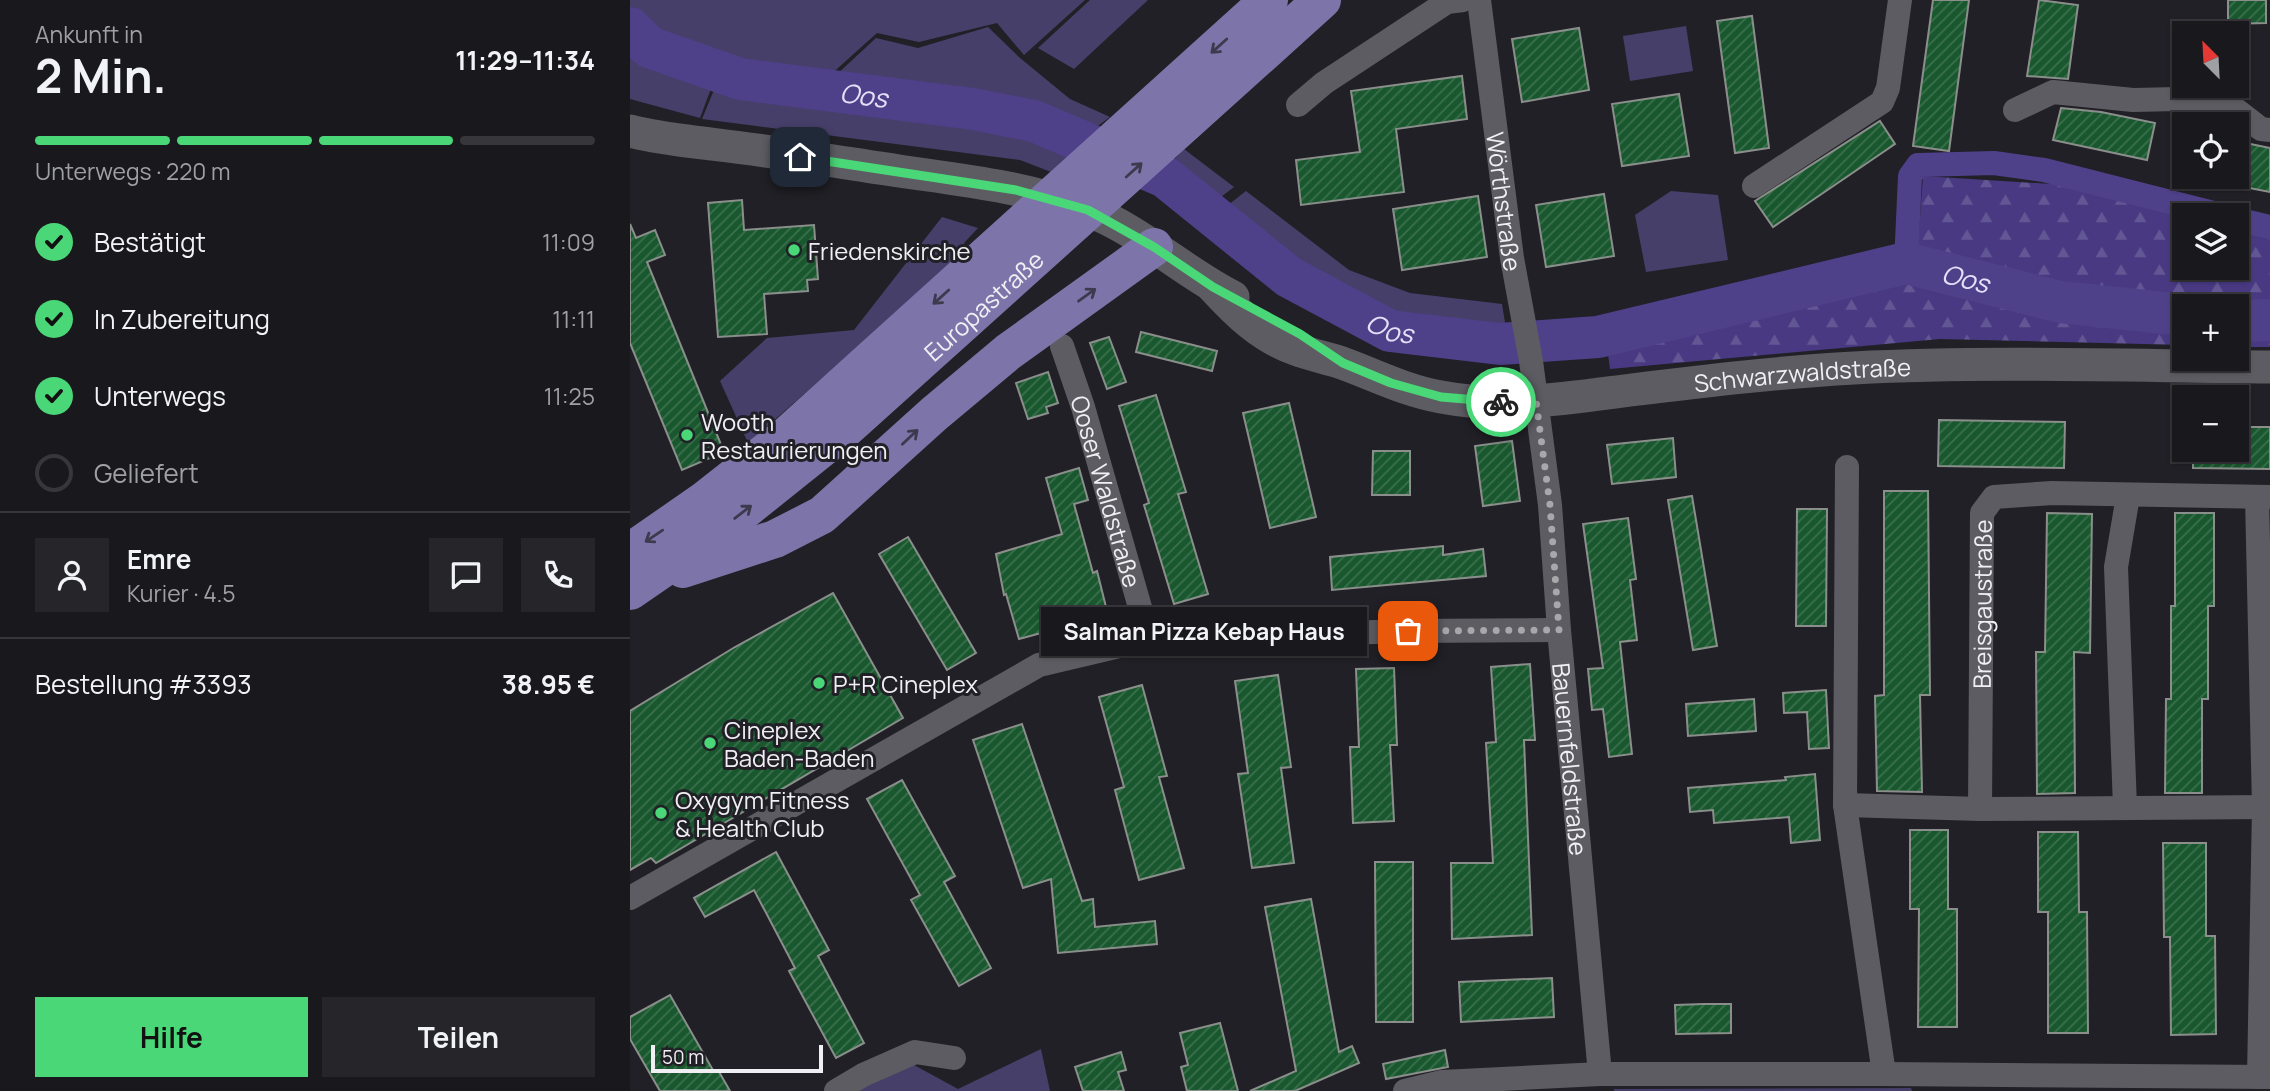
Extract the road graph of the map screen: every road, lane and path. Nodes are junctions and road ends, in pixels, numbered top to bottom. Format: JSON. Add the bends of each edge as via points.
{"nodes":[{"id":1,"x":1269,"y":0,"type":"edge"},
{"id":2,"x":1322,"y":0,"type":"edge"},
{"id":3,"x":1462,"y":0,"type":"edge"},
{"id":4,"x":1479,"y":0,"type":"edge"},
{"id":5,"x":1900,"y":0,"type":"edge"},
{"id":6,"x":1298,"y":105,"type":"dead end"},
{"id":7,"x":2015,"y":110,"type":"dead end"},
{"id":8,"x":2270,"y":130,"type":"edge"},
{"id":9,"x":630,"y":131,"type":"edge"},
{"id":10,"x":1754,"y":186,"type":"dead end"},
{"id":11,"x":1154,"y":247,"type":"junction"},
{"id":12,"x":1062,"y":346,"type":"dead end"},
{"id":13,"x":2270,"y":366,"type":"edge"},
{"id":14,"x":1536,"y":401,"type":"junction"},
{"id":15,"x":1847,"y":467,"type":"dead end"},
{"id":16,"x":2128,"y":496,"type":"junction"},
{"id":17,"x":2263,"y":497,"type":"edge"},
{"id":18,"x":636,"y":574,"type":"edge"},
{"id":19,"x":1559,"y":630,"type":"junction"},
{"id":20,"x":1149,"y":639,"type":"junction"},
{"id":21,"x":1845,"y":805,"type":"junction"},
{"id":22,"x":2125,"y":807,"type":"junction"},
{"id":23,"x":2267,"y":807,"type":"edge"},
{"id":24,"x":1979,"y":809,"type":"junction"},
{"id":25,"x":630,"y":898,"type":"edge"},
{"id":26,"x":954,"y":1058,"type":"dead end"},
{"id":27,"x":1600,"y":1074,"type":"junction"},
{"id":28,"x":1884,"y":1074,"type":"junction"},
{"id":29,"x":2264,"y":1077,"type":"edge"},
{"id":30,"x":836,"y":1091,"type":"edge"},
{"id":31,"x":1405,"y":1091,"type":"edge"}],
"edges":[{"from":1,"to":18,"type":"main road","name":"Europastraße","one_way":true,"via":[[785,437],[706,499]]},
{"from":18,"to":2,"type":"main road","name":"Europastraße","one_way":true,"via":[[726,525],[814,455]]},
{"from":3,"to":6,"type":"street","via":[[1447,2]]},
{"from":4,"to":14,"type":"street","name":"Wörthstraße","via":[[1512,258]]},
{"from":5,"to":10,"type":"street","via":[[1882,102]]},
{"from":7,"to":8,"type":"street","via":[[2053,92],[2133,100],[2221,98],[2261,130]]},
{"from":9,"to":11,"type":"street","name":"Schwarzwaldstraße","via":[[1016,190],[1088,210]]},
{"from":11,"to":14,"type":"street","name":"Schwarzwaldstraße","via":[[1343,363],[1441,397]]},
{"from":18,"to":11,"type":"main road","one_way":true,"via":[[775,539],[822,515],[999,359]]},
{"from":12,"to":20,"type":"street","name":"Ooser Waldstraße"},
{"from":13,"to":14,"type":"street","name":"Schwarzwaldstraße","via":[[1853,368]]},
{"from":14,"to":19,"type":"street","name":"Bauernfeldstraße","via":[[1550,505]]},
{"from":15,"to":21,"type":"street"},
{"from":16,"to":17,"type":"street","name":"Breisgaustraße"},
{"from":16,"to":22,"type":"street","via":[[2116,567]]},
{"from":16,"to":24,"type":"street","name":"Breisgaustraße","via":[[2052,492],[1994,497],[1982,513]]},
{"from":17,"to":23,"type":"street","name":"Breisgaustraße"},
{"from":19,"to":20,"type":"street"},
{"from":19,"to":27,"type":"street","name":"Bauernfeldstraße"},
{"from":20,"to":25,"type":"street","via":[[1040,665]]},
{"from":21,"to":24,"type":"street"},
{"from":21,"to":28,"type":"street"},
{"from":22,"to":23,"type":"street"},
{"from":22,"to":24,"type":"street"},
{"from":23,"to":29,"type":"street","name":"Breisgaustraße"},
{"from":26,"to":30,"type":"street","via":[[915,1052]]},
{"from":27,"to":28,"type":"street","name":"Breisgaustraße"},
{"from":27,"to":31,"type":"street","name":"Breisgaustraße","via":[[1442,1082]]},
{"from":28,"to":29,"type":"street","name":"Breisgaustraße"}]}
